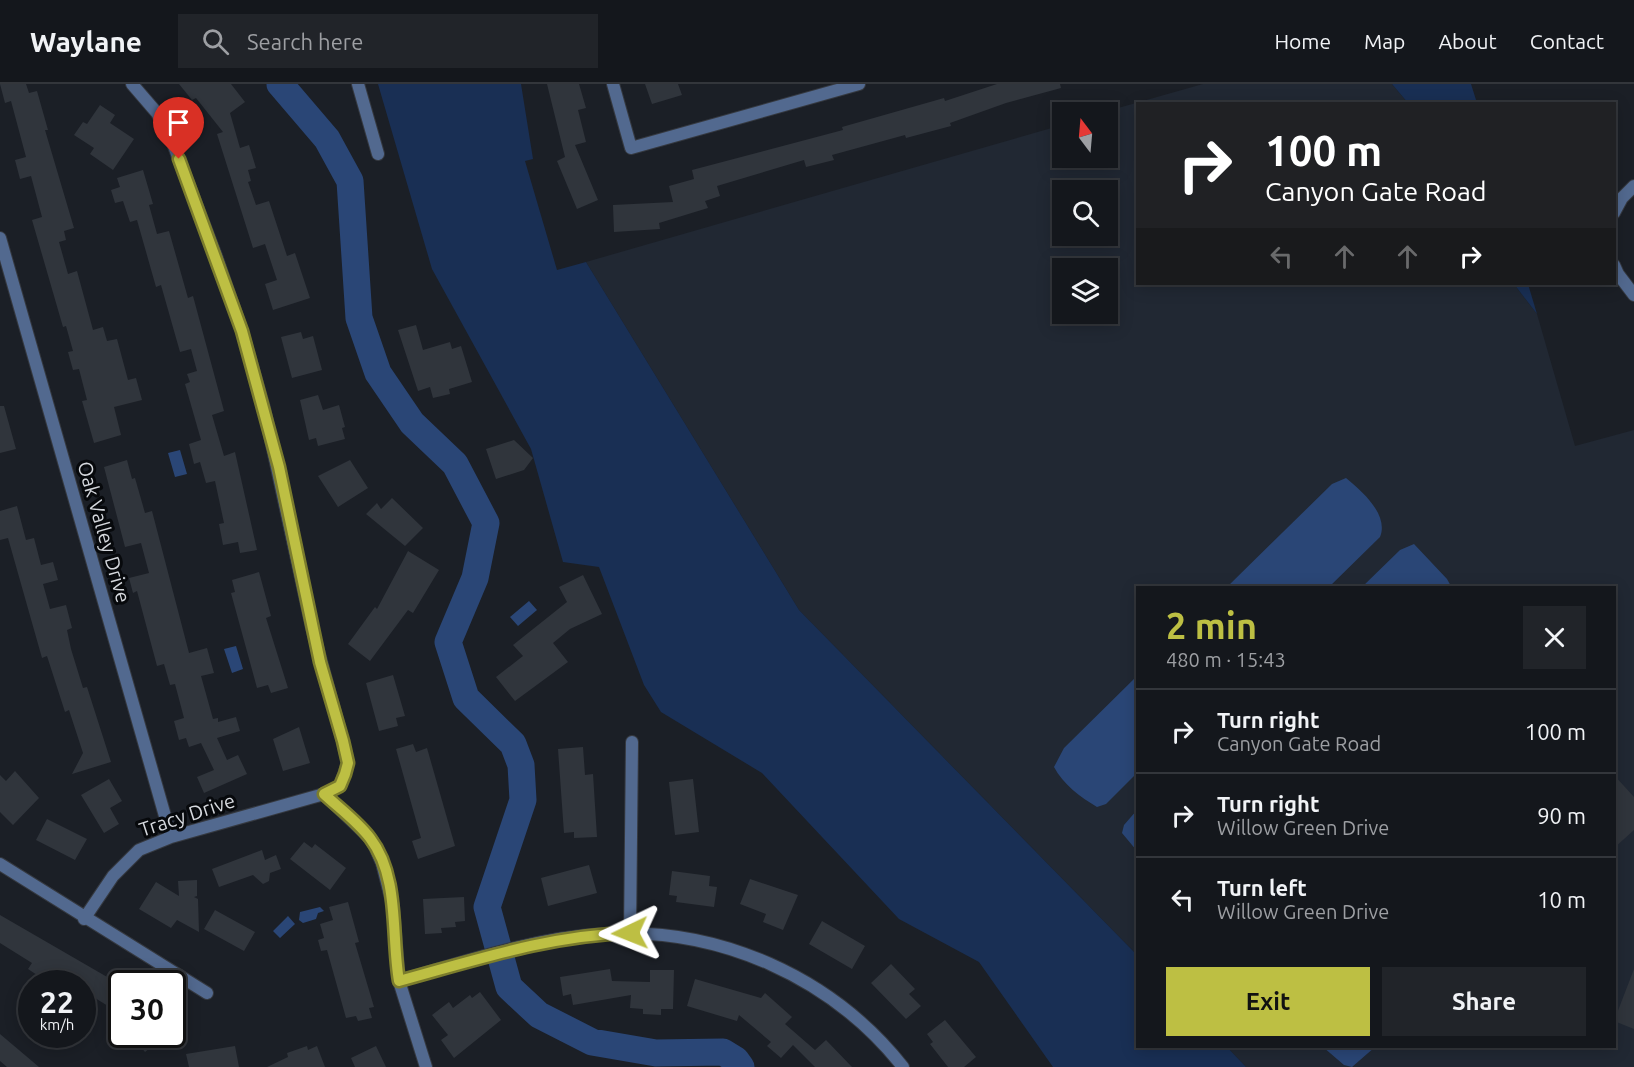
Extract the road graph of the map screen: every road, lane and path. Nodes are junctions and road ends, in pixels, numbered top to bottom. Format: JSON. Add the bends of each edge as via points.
{"nodes":[{"id":1,"x":132,"y":84,"type":"edge"},
{"id":2,"x":358,"y":84,"type":"edge"},
{"id":3,"x":613,"y":84,"type":"edge"},
{"id":4,"x":808,"y":84,"type":"edge"},
{"id":5,"x":859,"y":84,"type":"edge"},
{"id":6,"x":812,"y":98,"type":"junction"},
{"id":7,"x":378,"y":154,"type":"dead end"},
{"id":8,"x":1634,"y":186,"type":"edge"},
{"id":9,"x":1616,"y":209,"type":"edge"},
{"id":10,"x":1,"y":246,"type":"edge"},
{"id":11,"x":1616,"y":270,"type":"edge"},
{"id":12,"x":1634,"y":295,"type":"edge"},
{"id":13,"x":632,"y":742,"type":"dead end"},
{"id":14,"x":324,"y":794,"type":"junction"},
{"id":15,"x":171,"y":837,"type":"junction"},
{"id":16,"x":0,"y":864,"type":"edge"},
{"id":17,"x":84,"y":919,"type":"junction"},
{"id":18,"x":630,"y":933,"type":"junction"},
{"id":19,"x":399,"y":981,"type":"junction"},
{"id":20,"x":207,"y":993,"type":"dead end"},
{"id":21,"x":426,"y":1067,"type":"edge"},
{"id":22,"x":903,"y":1067,"type":"edge"}],
"edges":[{"from":1,"to":14,"type":"street","via":[[157,113],[181,163],[242,331],[264,408],[312,628],[348,763],[340,786]]},
{"from":2,"to":7,"type":"street"},
{"from":3,"to":6,"type":"street","via":[[631,148]]},
{"from":4,"to":6,"type":"street"},
{"from":5,"to":6,"type":"street"},
{"from":8,"to":9,"type":"street"},
{"from":10,"to":15,"type":"street","name":"Oak Valley Drive"},
{"from":11,"to":12,"type":"street"},
{"from":13,"to":18,"type":"street"},
{"from":14,"to":15,"type":"street","name":"Tracy Drive"},
{"from":14,"to":19,"type":"street","via":[[372,840],[382,863],[393,906]]},
{"from":15,"to":17,"type":"street","name":"Tracy Drive","via":[[139,850],[125,861]]},
{"from":16,"to":17,"type":"street"},
{"from":17,"to":20,"type":"street"},
{"from":18,"to":19,"type":"street","via":[[525,946]]},
{"from":18,"to":22,"type":"street","via":[[715,944],[785,971],[852,1014]]},
{"from":19,"to":21,"type":"street"}]}
